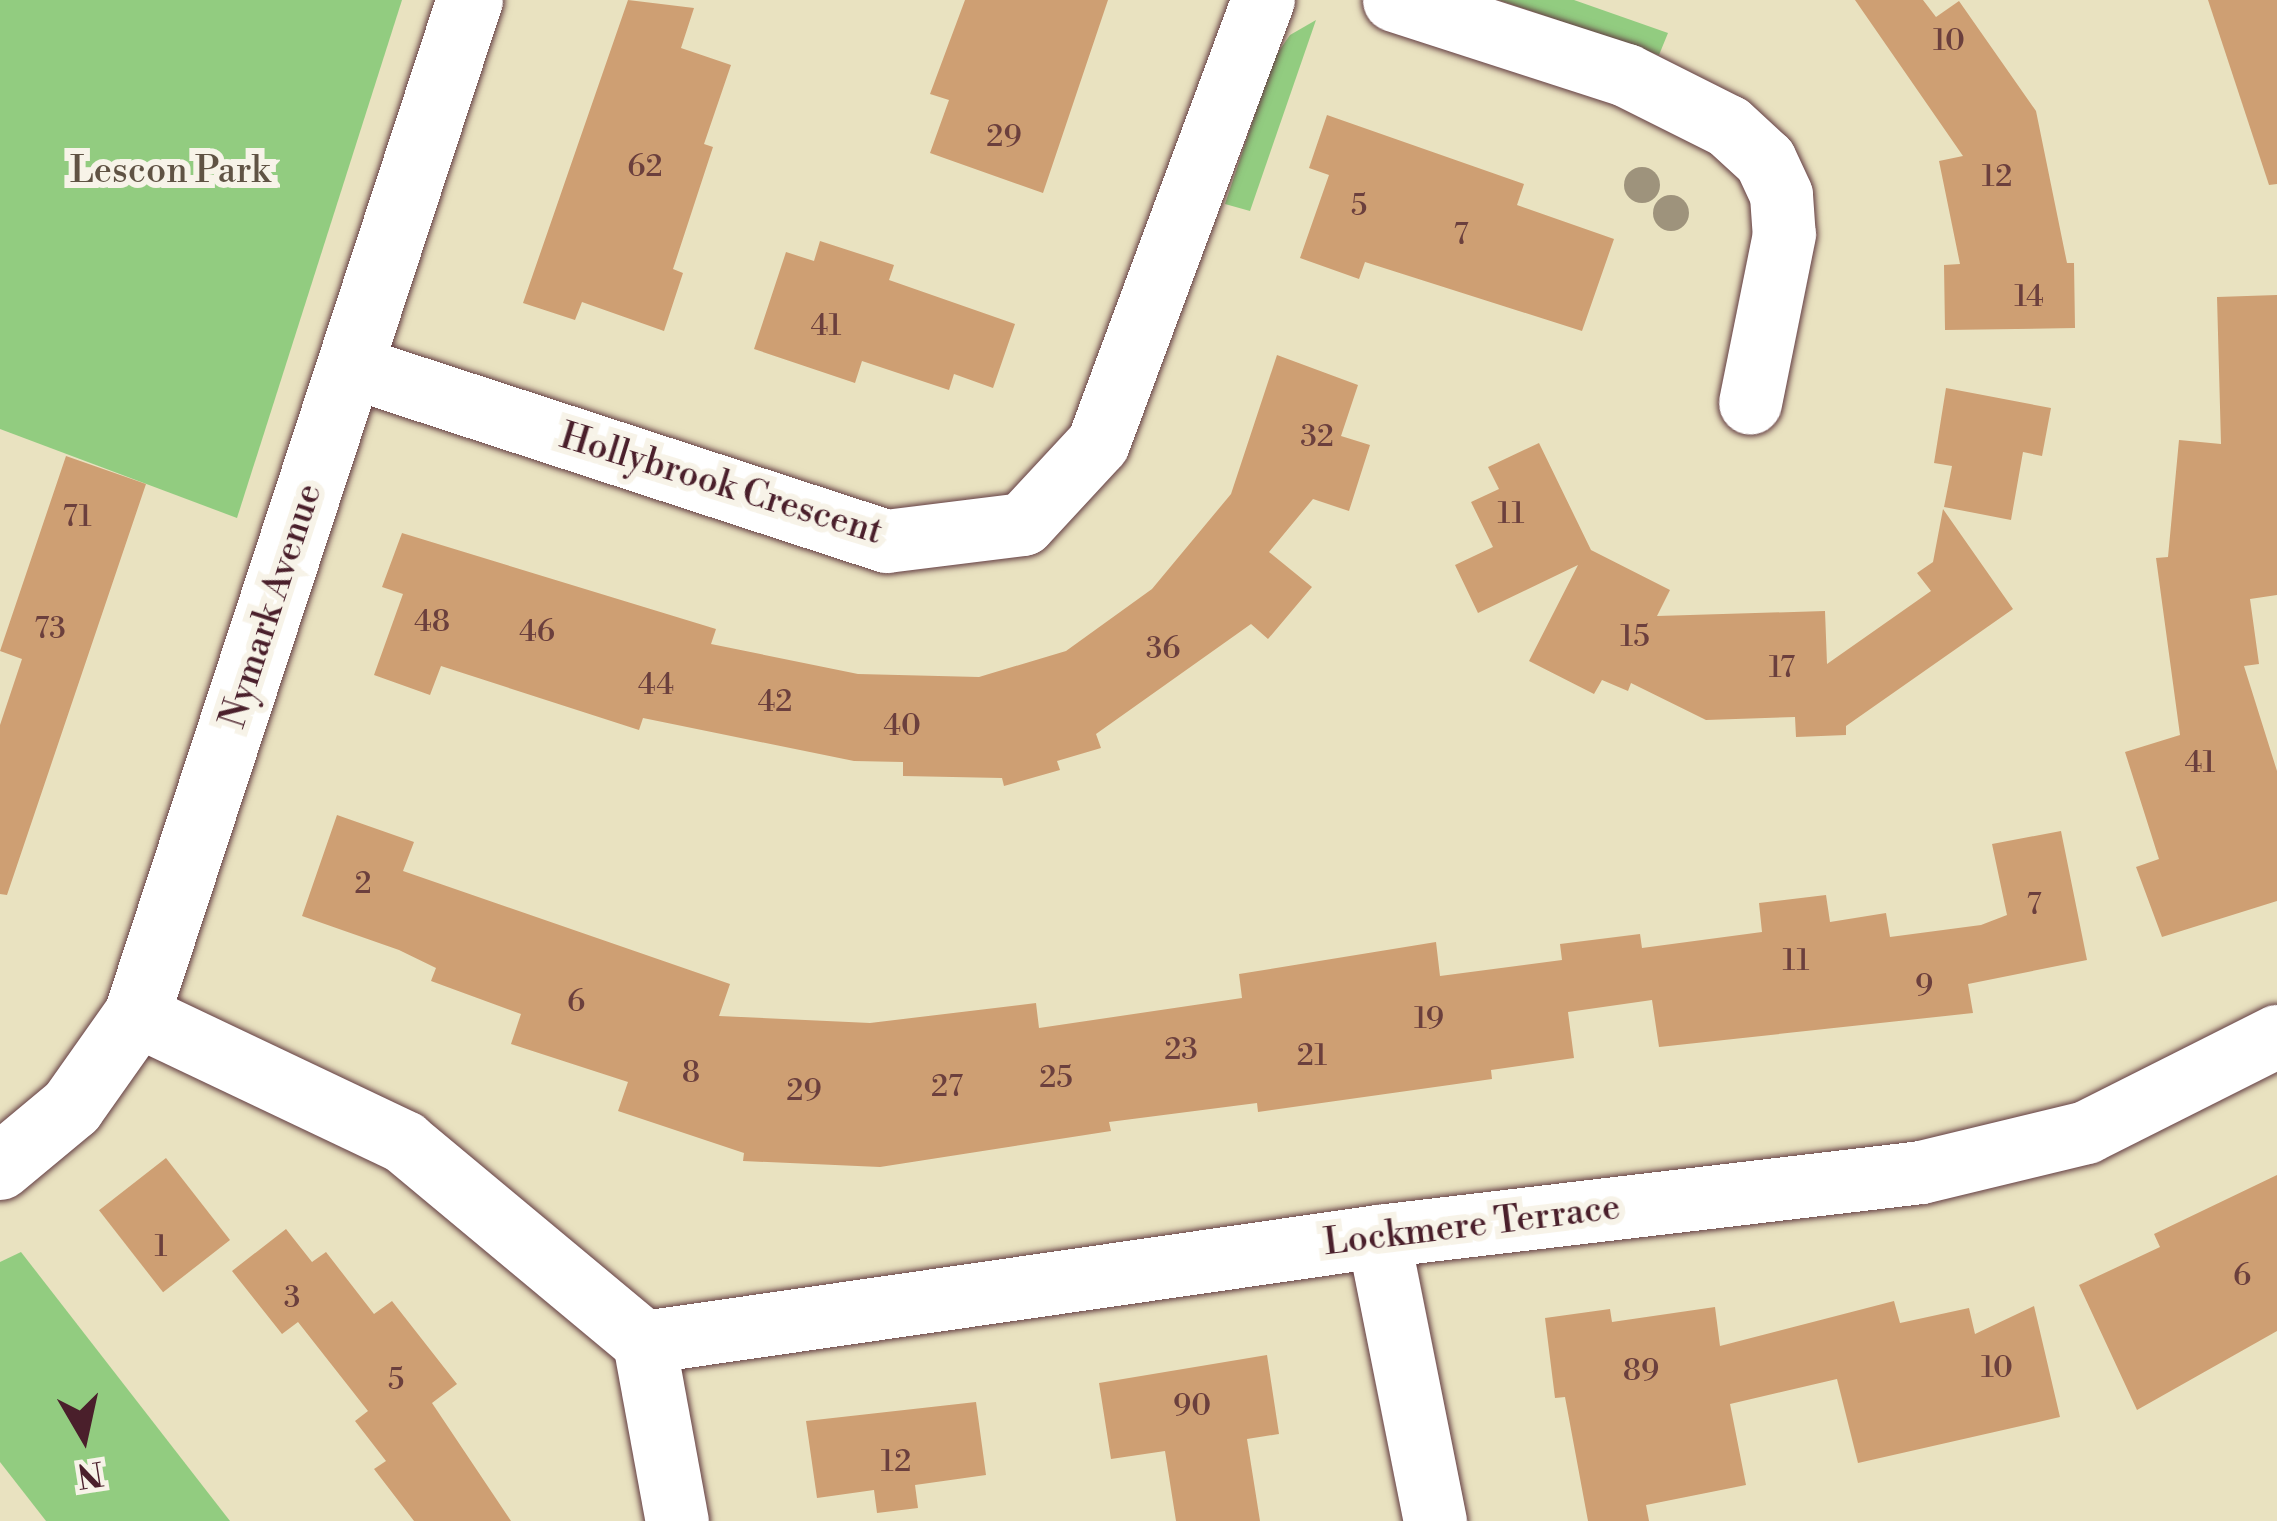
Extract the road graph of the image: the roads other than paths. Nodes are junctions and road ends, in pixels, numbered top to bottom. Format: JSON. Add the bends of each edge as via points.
{"nodes":[{"id":1,"x":470,"y":0,"type":"edge"},
{"id":2,"x":1263,"y":0,"type":"edge"},
{"id":3,"x":1394,"y":0,"type":"edge"},
{"id":4,"x":350,"y":366,"type":"junction"},
{"id":5,"x":1750,"y":403,"type":"dead end"},
{"id":6,"x":137,"y":1015,"type":"junction"},
{"id":7,"x":2277,"y":1036,"type":"edge"},
{"id":8,"x":0,"y":1167,"type":"edge"},
{"id":9,"x":1378,"y":1236,"type":"junction"},
{"id":10,"x":644,"y":1342,"type":"junction"},
{"id":11,"x":677,"y":1521,"type":"edge"},
{"id":12,"x":1436,"y":1521,"type":"edge"}],
"edges":[{"from":1,"to":4,"type":"street","name":"Nymark Avenue"},
{"from":2,"to":4,"type":"street","name":"Hollybrook Crescent","via":[[1098,443],[1024,524],[886,541]]},
{"from":3,"to":5,"type":"street","via":[[1625,75],[1728,126],[1766,160],[1781,195],[1784,234]]},
{"from":4,"to":6,"type":"street","name":"Nymark Avenue"},
{"from":6,"to":8,"type":"street","name":"Nymark Avenue","via":[[72,1107]]},
{"from":6,"to":10,"type":"street","via":[[404,1142]]},
{"from":7,"to":9,"type":"street","name":"Lockmere Terrace","via":[[2086,1132],[1921,1172]]},
{"from":9,"to":10,"type":"street","name":"Lockmere Terrace"},
{"from":9,"to":12,"type":"street"},
{"from":10,"to":11,"type":"street"}]}
